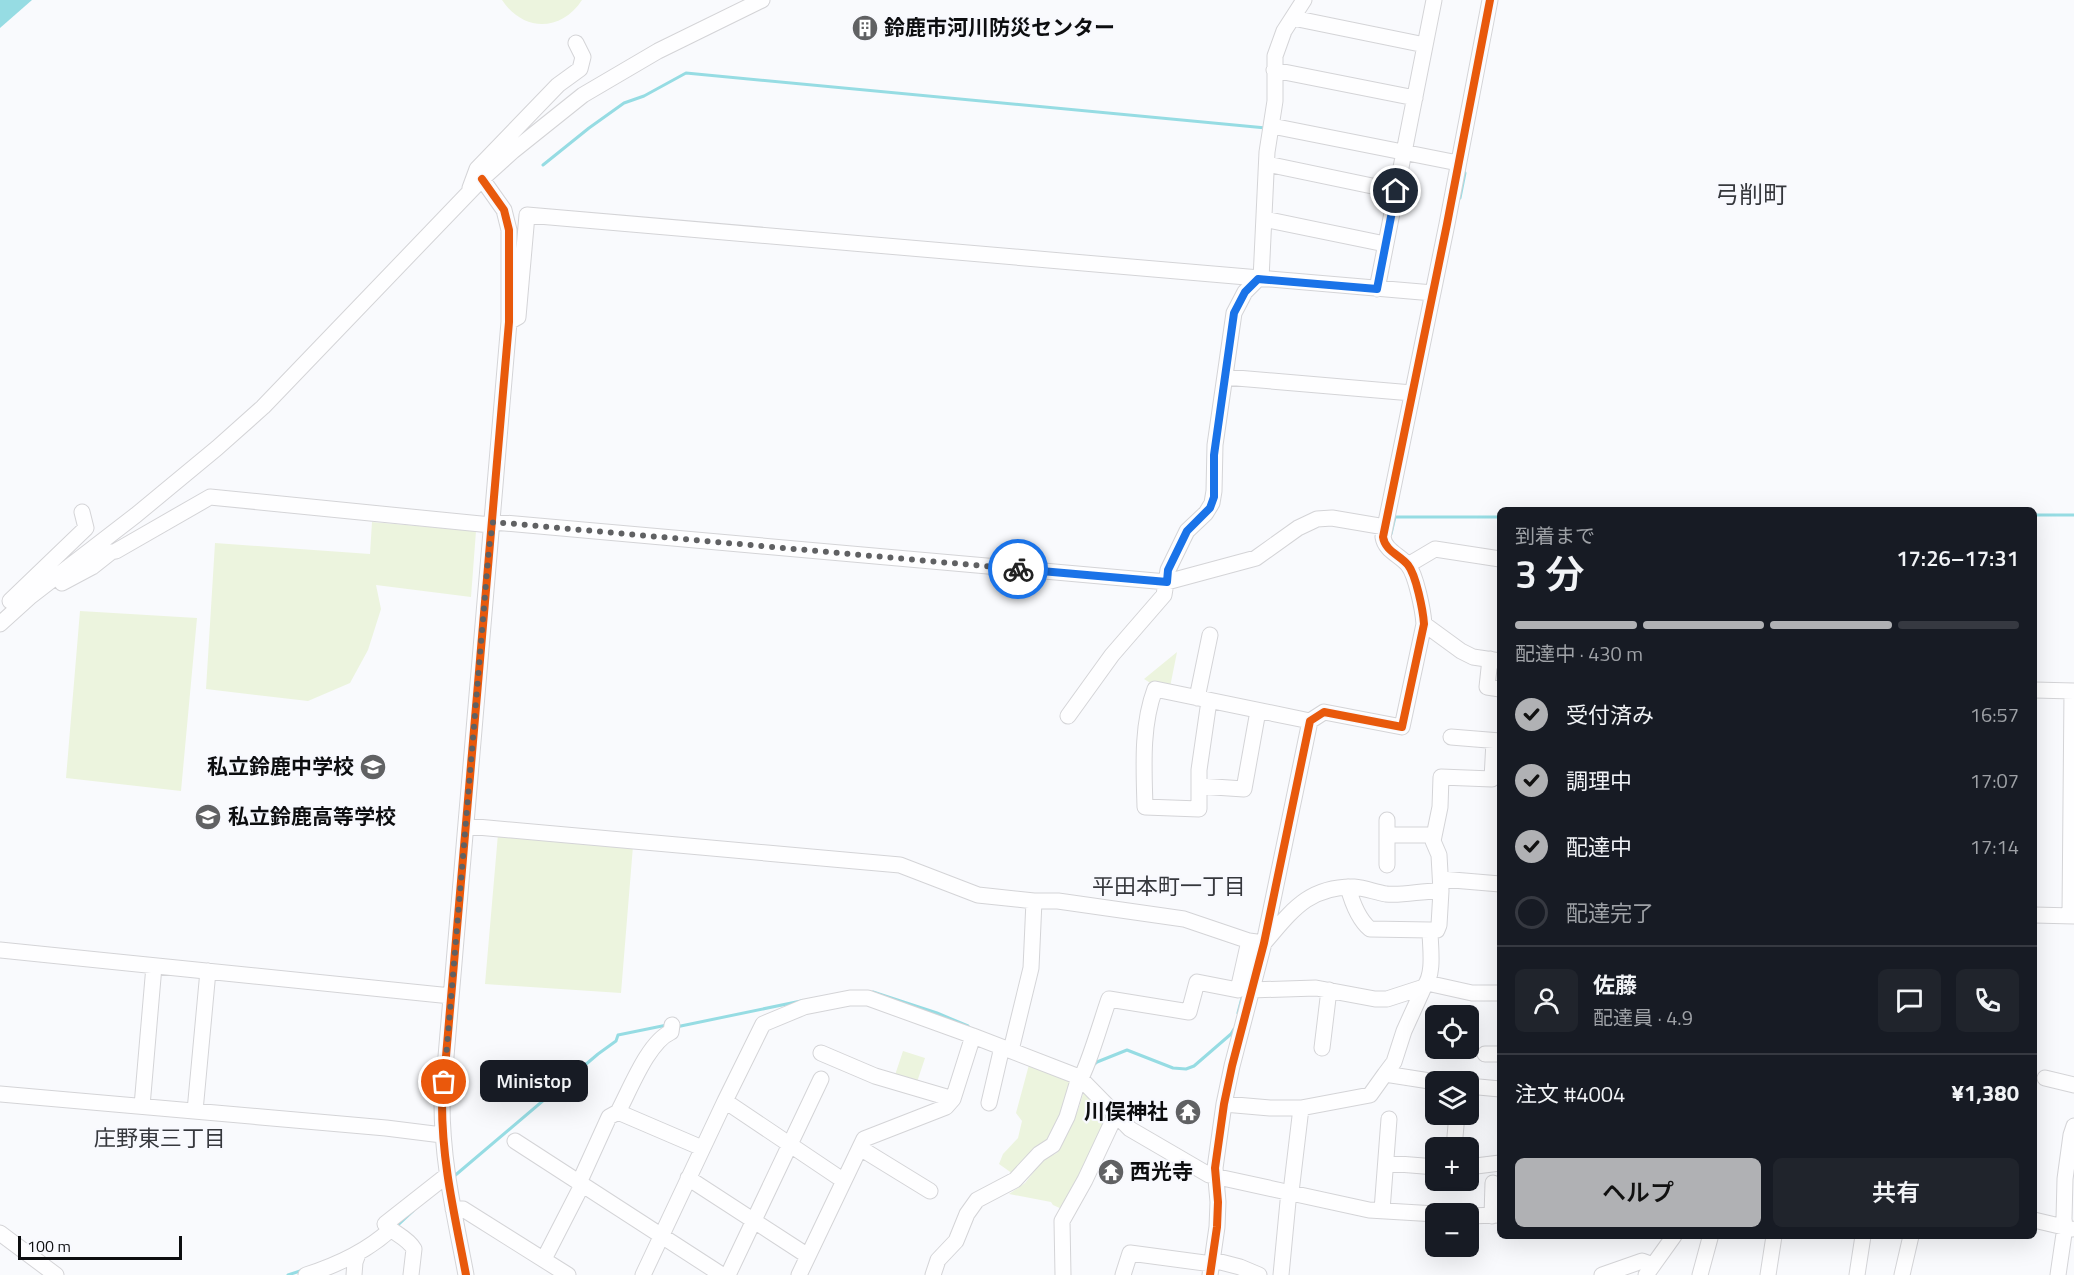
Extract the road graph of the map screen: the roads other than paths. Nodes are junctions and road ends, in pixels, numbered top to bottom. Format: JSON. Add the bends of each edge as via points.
{"nodes":[{"id":1,"x":762,"y":0,"type":"edge"},
{"id":2,"x":1304,"y":0,"type":"edge"},
{"id":3,"x":1434,"y":0,"type":"edge"},
{"id":4,"x":1487,"y":1,"type":"edge"},
{"id":5,"x":1293,"y":18,"type":"junction"},
{"id":6,"x":576,"y":43,"type":"dead end"},
{"id":7,"x":1425,"y":45,"type":"junction"},
{"id":8,"x":1274,"y":70,"type":"junction"},
{"id":9,"x":1415,"y":98,"type":"junction"},
{"id":10,"x":1272,"y":126,"type":"junction"},
{"id":11,"x":1402,"y":158,"type":"junction"},
{"id":12,"x":1458,"y":163,"type":"junction"},
{"id":13,"x":1267,"y":164,"type":"junction"},
{"id":14,"x":482,"y":179,"type":"junction"},
{"id":15,"x":1396,"y":191,"type":"junction"},
{"id":16,"x":468,"y":194,"type":"junction"},
{"id":17,"x":1264,"y":219,"type":"junction"},
{"id":18,"x":1385,"y":244,"type":"junction"},
{"id":19,"x":1259,"y":279,"type":"junction"},
{"id":20,"x":1377,"y":289,"type":"junction"},
{"id":21,"x":1433,"y":293,"type":"junction"},
{"id":22,"x":509,"y":322,"type":"junction"},
{"id":23,"x":1225,"y":377,"type":"junction"},
{"id":24,"x":1412,"y":393,"type":"junction"},
{"id":25,"x":82,"y":512,"type":"dead end"},
{"id":26,"x":492,"y":524,"type":"junction"},
{"id":27,"x":1384,"y":532,"type":"junction"},
{"id":28,"x":1497,"y":559,"type":"edge"},
{"id":29,"x":1408,"y":565,"type":"junction"},
{"id":30,"x":1167,"y":582,"type":"junction"},
{"id":31,"x":30,"y":596,"type":"junction"},
{"id":32,"x":0,"y":624,"type":"edge"},
{"id":33,"x":1424,"y":624,"type":"junction"},
{"id":34,"x":1210,"y":634,"type":"dead end"},
{"id":35,"x":1495,"y":660,"type":"edge"},
{"id":36,"x":1497,"y":689,"type":"edge"},
{"id":37,"x":2037,"y":690,"type":"edge"},
{"id":38,"x":2073,"y":691,"type":"edge"},
{"id":39,"x":1203,"y":700,"type":"junction"},
{"id":40,"x":1258,"y":711,"type":"junction"},
{"id":41,"x":1068,"y":716,"type":"dead end"},
{"id":42,"x":1310,"y":722,"type":"junction"},
{"id":43,"x":1451,"y":737,"type":"dead end"},
{"id":44,"x":1497,"y":741,"type":"edge"},
{"id":45,"x":1199,"y":786,"type":"junction"},
{"id":46,"x":466,"y":826,"type":"junction"},
{"id":47,"x":1433,"y":835,"type":"junction"},
{"id":48,"x":1387,"y":865,"type":"dead end"},
{"id":49,"x":1497,"y":884,"type":"edge"},
{"id":50,"x":1441,"y":885,"type":"junction"},
{"id":51,"x":1348,"y":887,"type":"junction"},
{"id":52,"x":1034,"y":901,"type":"junction"},
{"id":53,"x":2037,"y":915,"type":"edge"},
{"id":54,"x":2072,"y":916,"type":"edge"},
{"id":55,"x":1430,"y":930,"type":"junction"},
{"id":56,"x":1257,"y":942,"type":"junction"},
{"id":57,"x":0,"y":950,"type":"edge"},
{"id":58,"x":154,"y":966,"type":"junction"},
{"id":59,"x":208,"y":971,"type":"junction"},
{"id":60,"x":1426,"y":985,"type":"junction"},
{"id":61,"x":1251,"y":990,"type":"junction"},
{"id":62,"x":1329,"y":990,"type":"junction"},
{"id":63,"x":1497,"y":993,"type":"edge"},
{"id":64,"x":451,"y":996,"type":"junction"},
{"id":65,"x":672,"y":1028,"type":"dead end"},
{"id":66,"x":973,"y":1036,"type":"junction"},
{"id":67,"x":1009,"y":1046,"type":"junction"},
{"id":68,"x":1322,"y":1048,"type":"dead end"},
{"id":69,"x":821,"y":1053,"type":"dead end"},
{"id":70,"x":1386,"y":1074,"type":"junction"},
{"id":71,"x":1083,"y":1075,"type":"junction"},
{"id":72,"x":2045,"y":1078,"type":"dead end"},
{"id":73,"x":821,"y":1079,"type":"dead end"},
{"id":74,"x":1425,"y":1080,"type":"edge"},
{"id":75,"x":2074,"y":1085,"type":"edge"},
{"id":76,"x":1479,"y":1087,"type":"edge"},
{"id":77,"x":1497,"y":1089,"type":"edge"},
{"id":78,"x":0,"y":1094,"type":"edge"},
{"id":79,"x":953,"y":1100,"type":"junction"},
{"id":80,"x":725,"y":1101,"type":"junction"},
{"id":81,"x":989,"y":1103,"type":"dead end"},
{"id":82,"x":1224,"y":1104,"type":"junction"},
{"id":83,"x":142,"y":1107,"type":"junction"},
{"id":84,"x":1301,"y":1108,"type":"junction"},
{"id":85,"x":195,"y":1111,"type":"junction"},
{"id":86,"x":618,"y":1112,"type":"junction"},
{"id":87,"x":1115,"y":1116,"type":"junction"},
{"id":88,"x":1389,"y":1119,"type":"dead end"},
{"id":89,"x":2074,"y":1126,"type":"edge"},
{"id":90,"x":442,"y":1135,"type":"junction"},
{"id":91,"x":515,"y":1141,"type":"dead end"},
{"id":92,"x":790,"y":1145,"type":"junction"},
{"id":93,"x":702,"y":1148,"type":"junction"},
{"id":94,"x":860,"y":1148,"type":"junction"},
{"id":95,"x":1386,"y":1163,"type":"junction"},
{"id":96,"x":1497,"y":1163,"type":"edge"},
{"id":97,"x":1425,"y":1166,"type":"edge"},
{"id":98,"x":1479,"y":1166,"type":"edge"},
{"id":99,"x":446,"y":1176,"type":"junction"},
{"id":100,"x":1217,"y":1176,"type":"junction"},
{"id":101,"x":688,"y":1178,"type":"junction"},
{"id":102,"x":844,"y":1181,"type":"junction"},
{"id":103,"x":1493,"y":1183,"type":"dead end"},
{"id":104,"x":580,"y":1184,"type":"junction"},
{"id":105,"x":930,"y":1191,"type":"dead end"},
{"id":106,"x":1290,"y":1191,"type":"junction"},
{"id":107,"x":453,"y":1209,"type":"junction"},
{"id":108,"x":1382,"y":1210,"type":"junction"},
{"id":109,"x":1425,"y":1213,"type":"edge"},
{"id":110,"x":1479,"y":1216,"type":"edge"},
{"id":111,"x":1496,"y":1216,"type":"edge"},
{"id":112,"x":753,"y":1220,"type":"junction"},
{"id":113,"x":2037,"y":1221,"type":"edge"},
{"id":114,"x":388,"y":1227,"type":"junction"},
{"id":115,"x":2070,"y":1228,"type":"edge"},
{"id":116,"x":662,"y":1237,"type":"junction"},
{"id":117,"x":2,"y":1239,"type":"edge"},
{"id":118,"x":1672,"y":1239,"type":"edge"},
{"id":119,"x":1710,"y":1239,"type":"edge"},
{"id":120,"x":1774,"y":1239,"type":"edge"},
{"id":121,"x":1863,"y":1239,"type":"edge"},
{"id":122,"x":1910,"y":1239,"type":"edge"},
{"id":123,"x":358,"y":1254,"type":"junction"},
{"id":124,"x":808,"y":1256,"type":"junction"},
{"id":125,"x":544,"y":1259,"type":"junction"},
{"id":126,"x":1212,"y":1266,"type":"edge"},
{"id":127,"x":1649,"y":1270,"type":"edge"},
{"id":128,"x":56,"y":1275,"type":"edge"},
{"id":129,"x":306,"y":1275,"type":"edge"},
{"id":130,"x":354,"y":1275,"type":"edge"},
{"id":131,"x":411,"y":1275,"type":"edge"},
{"id":132,"x":466,"y":1275,"type":"edge"},
{"id":133,"x":568,"y":1275,"type":"edge"},
{"id":134,"x":643,"y":1275,"type":"edge"},
{"id":135,"x":722,"y":1275,"type":"edge"},
{"id":136,"x":728,"y":1275,"type":"edge"},
{"id":137,"x":799,"y":1275,"type":"edge"},
{"id":138,"x":933,"y":1275,"type":"edge"},
{"id":139,"x":1063,"y":1275,"type":"edge"},
{"id":140,"x":1124,"y":1275,"type":"edge"},
{"id":141,"x":1259,"y":1275,"type":"edge"},
{"id":142,"x":1281,"y":1275,"type":"edge"},
{"id":143,"x":1602,"y":1275,"type":"edge"},
{"id":144,"x":1700,"y":1275,"type":"edge"},
{"id":145,"x":1768,"y":1275,"type":"edge"},
{"id":146,"x":1857,"y":1275,"type":"edge"},
{"id":147,"x":1902,"y":1275,"type":"edge"},
{"id":148,"x":2058,"y":1275,"type":"edge"}],
"edges":[{"from":1,"to":14,"type":"street","via":[[658,51],[583,95]]},
{"from":2,"to":5,"type":"street"},
{"from":3,"to":7,"type":"street"},
{"from":4,"to":12,"type":"street"},
{"from":5,"to":7,"type":"street"},
{"from":5,"to":8,"type":"street","via":[[1284,31]]},
{"from":6,"to":16,"type":"street","via":[[582,57],[580,69],[558,85],[477,169]]},
{"from":7,"to":9,"type":"street"},
{"from":8,"to":9,"type":"street"},
{"from":8,"to":10,"type":"street"},
{"from":9,"to":11,"type":"street"},
{"from":10,"to":11,"type":"street"},
{"from":10,"to":13,"type":"street"},
{"from":11,"to":12,"type":"street"},
{"from":11,"to":15,"type":"street"},
{"from":12,"to":21,"type":"street"},
{"from":13,"to":15,"type":"street"},
{"from":13,"to":17,"type":"street"},
{"from":14,"to":16,"type":"street"},
{"from":14,"to":22,"type":"street","via":[[504,210],[509,230]]},
{"from":15,"to":18,"type":"street"},
{"from":16,"to":31,"type":"street","via":[[263,407],[144,509]]},
{"from":17,"to":18,"type":"street"},
{"from":17,"to":19,"type":"street"},
{"from":18,"to":20,"type":"street"},
{"from":19,"to":20,"type":"street"},
{"from":19,"to":22,"type":"street","via":[[526,215],[518,317]]},
{"from":19,"to":23,"type":"street","via":[[1245,292],[1234,313]]},
{"from":20,"to":21,"type":"street"},
{"from":21,"to":24,"type":"street"},
{"from":22,"to":26,"type":"street"},
{"from":23,"to":24,"type":"street"},
{"from":23,"to":30,"type":"street","via":[[1214,455],[1214,497],[1210,508],[1187,531],[1168,570]]},
{"from":24,"to":27,"type":"street"},
{"from":25,"to":32,"type":"street","via":[[86,528],[9,603]]},
{"from":26,"to":30,"type":"street"},
{"from":26,"to":31,"type":"street","via":[[210,497],[111,552],[92,567],[35,598]]},
{"from":26,"to":46,"type":"street"},
{"from":27,"to":29,"type":"street","via":[[1387,546]]},
{"from":27,"to":30,"type":"street","via":[[1332,518],[1317,519],[1256,558]]},
{"from":28,"to":29,"type":"street","via":[[1435,549]]},
{"from":29,"to":33,"type":"street"},
{"from":30,"to":41,"type":"street","via":[[1164,595],[1112,655]]},
{"from":31,"to":32,"type":"street"},
{"from":33,"to":35,"type":"street","via":[[1461,651]]},
{"from":33,"to":42,"type":"street","via":[[1402,727],[1324,712]]},
{"from":34,"to":39,"type":"street"},
{"from":35,"to":36,"type":"street","via":[[1487,687]]},
{"from":37,"to":38,"type":"street"},
{"from":38,"to":54,"type":"street"},
{"from":39,"to":40,"type":"street"},
{"from":39,"to":45,"type":"street"},
{"from":39,"to":45,"type":"street","via":[[1155,689],[1144,753],[1145,807],[1199,809]]},
{"from":40,"to":42,"type":"street"},
{"from":40,"to":45,"type":"street","via":[[1244,789]]},
{"from":42,"to":56,"type":"street"},
{"from":43,"to":44,"type":"street"},
{"from":44,"to":47,"type":"street","via":[[1492,779],[1441,777],[1440,807]]},
{"from":46,"to":52,"type":"street","via":[[887,863],[978,895]]},
{"from":46,"to":64,"type":"street"},
{"from":47,"to":48,"type":"street","via":[[1387,828]]},
{"from":47,"to":50,"type":"street"},
{"from":49,"to":50,"type":"street"},
{"from":50,"to":51,"type":"street","via":[[1386,894]]},
{"from":50,"to":55,"type":"street","via":[[1439,925],[1437,930]]},
{"from":51,"to":55,"type":"street","via":[[1361,920],[1370,929]]},
{"from":51,"to":56,"type":"street","via":[[1310,897]]},
{"from":52,"to":56,"type":"street","via":[[1184,919]]},
{"from":52,"to":67,"type":"street","via":[[1031,968]]},
{"from":53,"to":54,"type":"street"},
{"from":55,"to":60,"type":"street"},
{"from":56,"to":61,"type":"street"},
{"from":56,"to":71,"type":"street","via":[[1238,990],[1197,982],[1189,1012],[1109,999]]},
{"from":57,"to":58,"type":"street"},
{"from":58,"to":59,"type":"street"},
{"from":58,"to":83,"type":"street"},
{"from":59,"to":64,"type":"street"},
{"from":59,"to":85,"type":"street"},
{"from":60,"to":62,"type":"street","via":[[1387,999]]},
{"from":60,"to":63,"type":"street"},
{"from":60,"to":70,"type":"street"},
{"from":61,"to":62,"type":"street"},
{"from":61,"to":82,"type":"street"},
{"from":62,"to":68,"type":"street"},
{"from":64,"to":90,"type":"street"},
{"from":65,"to":86,"type":"street","via":[[651,1051]]},
{"from":66,"to":67,"type":"street"},
{"from":66,"to":79,"type":"street"},
{"from":66,"to":80,"type":"street","via":[[868,998],[804,1007],[780,1015],[760,1028]]},
{"from":67,"to":71,"type":"street","via":[[1079,1077]]},
{"from":67,"to":81,"type":"street"},
{"from":69,"to":79,"type":"street","via":[[875,1076]]},
{"from":70,"to":74,"type":"street"},
{"from":70,"to":84,"type":"street","via":[[1370,1095]]},
{"from":71,"to":87,"type":"street"},
{"from":71,"to":138,"type":"street","via":[[1053,1145],[1016,1179],[977,1200],[967,1214],[956,1250],[938,1260]]},
{"from":72,"to":75,"type":"street"},
{"from":73,"to":92,"type":"street"},
{"from":76,"to":77,"type":"street"},
{"from":78,"to":83,"type":"street"},
{"from":79,"to":94,"type":"street","via":[[946,1107],[864,1139]]},
{"from":80,"to":92,"type":"street"},
{"from":80,"to":93,"type":"street"},
{"from":82,"to":84,"type":"street"},
{"from":82,"to":100,"type":"street"},
{"from":83,"to":85,"type":"street"},
{"from":84,"to":106,"type":"street"},
{"from":85,"to":90,"type":"street"},
{"from":86,"to":93,"type":"street"},
{"from":86,"to":104,"type":"street","via":[[609,1117]]},
{"from":87,"to":100,"type":"street","via":[[1143,1139]]},
{"from":87,"to":139,"type":"street","via":[[1062,1221]]},
{"from":88,"to":95,"type":"street"},
{"from":89,"to":115,"type":"street","via":[[2065,1179],[2064,1219]]},
{"from":90,"to":99,"type":"street"},
{"from":91,"to":104,"type":"street"},
{"from":92,"to":102,"type":"street"},
{"from":92,"to":112,"type":"street"},
{"from":93,"to":101,"type":"street"},
{"from":94,"to":102,"type":"street"},
{"from":94,"to":105,"type":"street"},
{"from":95,"to":97,"type":"street"},
{"from":95,"to":108,"type":"street"},
{"from":96,"to":98,"type":"street"},
{"from":99,"to":107,"type":"street"},
{"from":99,"to":114,"type":"street"},
{"from":100,"to":106,"type":"street"},
{"from":100,"to":126,"type":"street"},
{"from":101,"to":112,"type":"street"},
{"from":101,"to":116,"type":"street"},
{"from":102,"to":124,"type":"street"},
{"from":103,"to":111,"type":"street"},
{"from":104,"to":116,"type":"street"},
{"from":104,"to":125,"type":"street"},
{"from":106,"to":108,"type":"street"},
{"from":106,"to":142,"type":"street"},
{"from":107,"to":125,"type":"street","via":[[463,1209]]},
{"from":107,"to":132,"type":"street"},
{"from":108,"to":109,"type":"street"},
{"from":110,"to":111,"type":"street"},
{"from":112,"to":124,"type":"street"},
{"from":112,"to":136,"type":"street"},
{"from":113,"to":115,"type":"street"},
{"from":114,"to":123,"type":"street","via":[[374,1244]]},
{"from":114,"to":131,"type":"street","via":[[414,1249]]},
{"from":115,"to":148,"type":"street"},
{"from":116,"to":134,"type":"street"},
{"from":116,"to":135,"type":"street"},
{"from":117,"to":128,"type":"street"},
{"from":118,"to":127,"type":"street"},
{"from":119,"to":144,"type":"street"},
{"from":120,"to":145,"type":"street"},
{"from":121,"to":146,"type":"street"},
{"from":122,"to":147,"type":"street"},
{"from":123,"to":129,"type":"street"},
{"from":123,"to":130,"type":"street"},
{"from":124,"to":137,"type":"street"},
{"from":125,"to":133,"type":"street"},
{"from":126,"to":140,"type":"street","via":[[1130,1252]]},
{"from":126,"to":141,"type":"street"},
{"from":127,"to":143,"type":"street","via":[[1642,1261]]}]}
